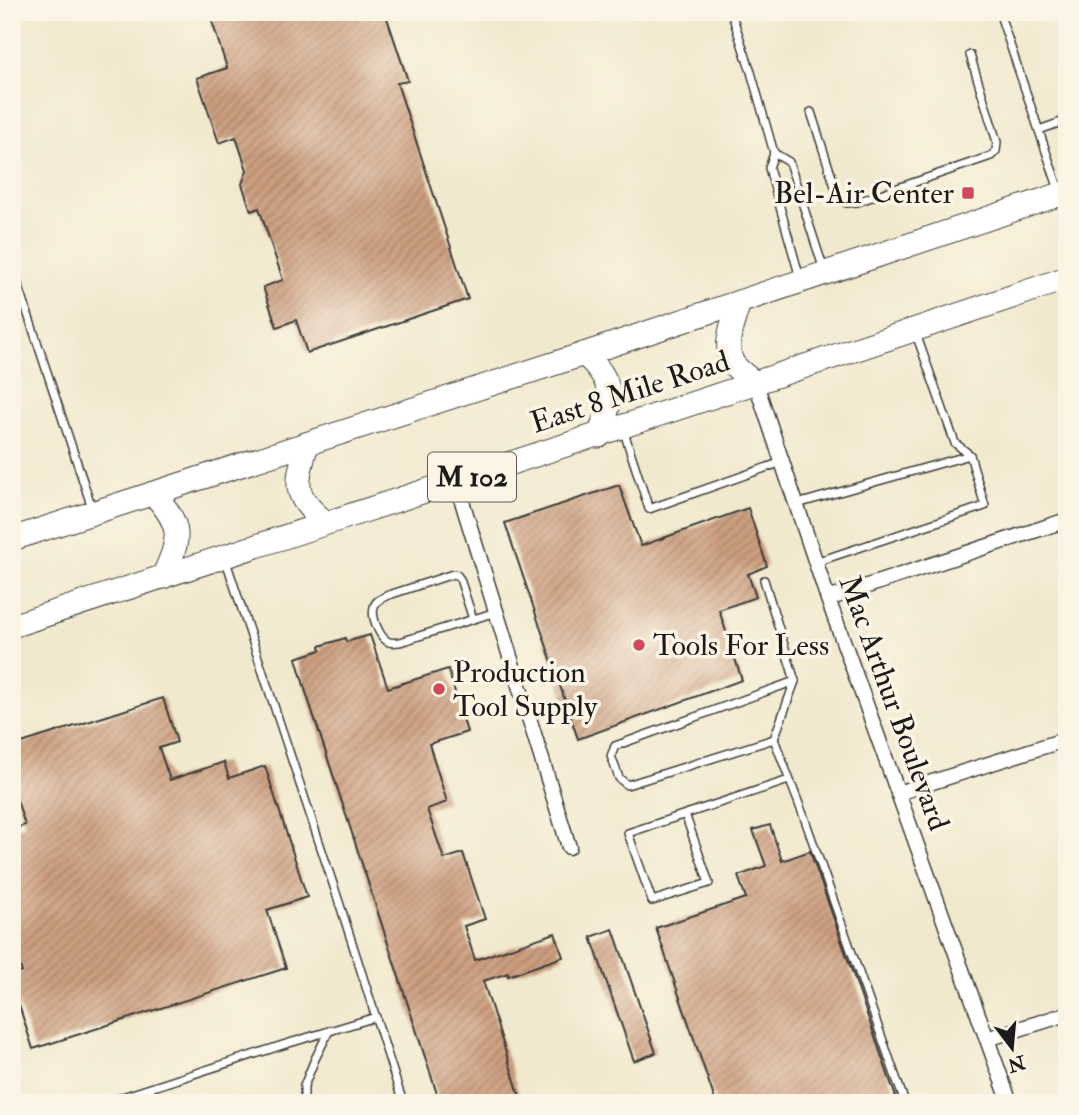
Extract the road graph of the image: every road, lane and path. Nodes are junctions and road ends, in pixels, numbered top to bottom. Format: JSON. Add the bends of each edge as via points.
{"nodes":[{"id":1,"x":731,"y":12,"type":"edge"},
{"id":2,"x":999,"y":12,"type":"edge"},
{"id":3,"x":970,"y":55,"type":"dead end"},
{"id":4,"x":811,"y":112,"type":"dead end"},
{"id":5,"x":1067,"y":120,"type":"edge"},
{"id":6,"x":1039,"y":130,"type":"junction"},
{"id":7,"x":774,"y":153,"type":"junction"},
{"id":8,"x":1064,"y":193,"type":"edge"},
{"id":9,"x":12,"y":266,"type":"edge"},
{"id":10,"x":826,"y":274,"type":"junction"},
{"id":11,"x":1067,"y":278,"type":"edge"},
{"id":12,"x":801,"y":282,"type":"junction"},
{"id":13,"x":739,"y":303,"type":"junction"},
{"id":14,"x":915,"y":330,"type":"junction"},
{"id":15,"x":584,"y":354,"type":"junction"},
{"id":16,"x":756,"y":384,"type":"junction"},
{"id":17,"x":622,"y":428,"type":"junction"},
{"id":18,"x":599,"y":436,"type":"junction"},
{"id":19,"x":307,"y":444,"type":"junction"},
{"id":20,"x":970,"y":455,"type":"junction"},
{"id":21,"x":782,"y":462,"type":"junction"},
{"id":22,"x":456,"y":482,"type":"junction"},
{"id":23,"x":153,"y":493,"type":"junction"},
{"id":24,"x":797,"y":504,"type":"junction"},
{"id":25,"x":93,"y":512,"type":"junction"},
{"id":26,"x":1067,"y":520,"type":"edge"},
{"id":27,"x":326,"y":523,"type":"junction"},
{"id":28,"x":12,"y":539,"type":"edge"},
{"id":29,"x":224,"y":557,"type":"junction"},
{"id":30,"x":816,"y":562,"type":"junction"},
{"id":31,"x":163,"y":576,"type":"junction"},
{"id":32,"x":764,"y":580,"type":"dead end"},
{"id":33,"x":828,"y":599,"type":"junction"},
{"id":34,"x":496,"y":612,"type":"junction"},
{"id":35,"x":473,"y":619,"type":"junction"},
{"id":36,"x":12,"y":626,"type":"edge"},
{"id":37,"x":795,"y":681,"type":"junction"},
{"id":38,"x":774,"y":739,"type":"junction"},
{"id":39,"x":1067,"y":739,"type":"edge"},
{"id":40,"x":789,"y":780,"type":"junction"},
{"id":41,"x":898,"y":793,"type":"junction"},
{"id":42,"x":685,"y":814,"type":"junction"},
{"id":43,"x":569,"y":847,"type":"dead end"},
{"id":44,"x":1067,"y":1014,"type":"edge"},
{"id":45,"x":376,"y":1017,"type":"junction"},
{"id":46,"x":329,"y":1031,"type":"junction"},
{"id":47,"x":987,"y":1039,"type":"junction"},
{"id":48,"x":104,"y":1103,"type":"edge"},
{"id":49,"x":304,"y":1103,"type":"edge"},
{"id":50,"x":403,"y":1103,"type":"edge"},
{"id":51,"x":905,"y":1103,"type":"edge"},
{"id":52,"x":1010,"y":1103,"type":"edge"}],
"edges":[{"from":1,"to":7,"type":"lane"},
{"from":2,"to":6,"type":"lane"},
{"from":3,"to":4,"type":"lane","via":[[997,142],[991,156],[847,203],[839,200]]},
{"from":5,"to":6,"type":"lane"},
{"from":6,"to":8,"type":"lane"},
{"from":7,"to":10,"type":"lane","via":[[789,162]]},
{"from":7,"to":12,"type":"lane","via":[[769,168]]},
{"from":8,"to":10,"type":"highway","name":"East 8 Mile Road"},
{"from":9,"to":25,"type":"lane"},
{"from":10,"to":12,"type":"highway","name":"East 8 Mile Road"},
{"from":11,"to":14,"type":"highway","name":"East 8 Mile Road","number":"M 102"},
{"from":12,"to":13,"type":"highway","name":"East 8 Mile Road"},
{"from":13,"to":15,"type":"highway","name":"East 8 Mile Road"},
{"from":13,"to":16,"type":"highway","via":[[730,329],[730,355]]},
{"from":14,"to":16,"type":"highway","name":"East 8 Mile Road","number":"M 102"},
{"from":14,"to":20,"type":"lane","via":[[955,443]]},
{"from":15,"to":18,"type":"highway","via":[[607,383],[606,418]]},
{"from":15,"to":19,"type":"highway","name":"East 8 Mile Road"},
{"from":16,"to":17,"type":"highway","name":"East 8 Mile Road","number":"M 102"},
{"from":16,"to":21,"type":"street","name":"Mac Arthur Boulevard"},
{"from":17,"to":18,"type":"highway","name":"East 8 Mile Road","number":"M 102"},
{"from":17,"to":21,"type":"lane","via":[[649,509]]},
{"from":18,"to":22,"type":"highway","name":"East 8 Mile Road","number":"M 102"},
{"from":19,"to":23,"type":"highway","name":"East 8 Mile Road"},
{"from":19,"to":27,"type":"highway","via":[[298,485],[305,504]]},
{"from":20,"to":24,"type":"lane"},
{"from":20,"to":30,"type":"lane","via":[[985,506]]},
{"from":21,"to":24,"type":"street","name":"Mac Arthur Boulevard"},
{"from":22,"to":27,"type":"highway","name":"East 8 Mile Road","number":"M 102"},
{"from":22,"to":34,"type":"street"},
{"from":23,"to":25,"type":"highway","name":"East 8 Mile Road"},
{"from":23,"to":31,"type":"highway","via":[[176,528],[175,550]]},
{"from":24,"to":30,"type":"street","name":"Mac Arthur Boulevard"},
{"from":25,"to":28,"type":"highway","name":"East 8 Mile Road"},
{"from":26,"to":33,"type":"street"},
{"from":27,"to":29,"type":"highway","name":"East 8 Mile Road","number":"M 102"},
{"from":29,"to":31,"type":"highway","name":"East 8 Mile Road","number":"M 102"},
{"from":29,"to":45,"type":"lane"},
{"from":30,"to":33,"type":"street","name":"Mac Arthur Boulevard"},
{"from":31,"to":36,"type":"highway","name":"East 8 Mile Road","number":"M 102"},
{"from":32,"to":37,"type":"lane"},
{"from":33,"to":41,"type":"street","name":"Mac Arthur Boulevard"},
{"from":34,"to":35,"type":"lane"},
{"from":34,"to":43,"type":"street"},
{"from":35,"to":35,"type":"lane","via":[[391,643],[379,632],[373,608],[386,596],[453,574],[460,579]]},
{"from":37,"to":38,"type":"lane"},
{"from":37,"to":38,"type":"lane","via":[[615,746],[611,756],[619,778],[627,785]]},
{"from":38,"to":40,"type":"lane"},
{"from":39,"to":41,"type":"street"},
{"from":40,"to":42,"type":"lane"},
{"from":40,"to":51,"type":"lane"},
{"from":41,"to":47,"type":"street","name":"Mac Arthur Boulevard"},
{"from":42,"to":42,"type":"lane","via":[[628,833],[652,901],[709,883]]},
{"from":44,"to":47,"type":"street"},
{"from":45,"to":46,"type":"lane"},
{"from":45,"to":50,"type":"lane"},
{"from":46,"to":48,"type":"lane"},
{"from":46,"to":49,"type":"lane","via":[[304,1086]]},
{"from":47,"to":52,"type":"street","name":"Mac Arthur Boulevard"}]}
